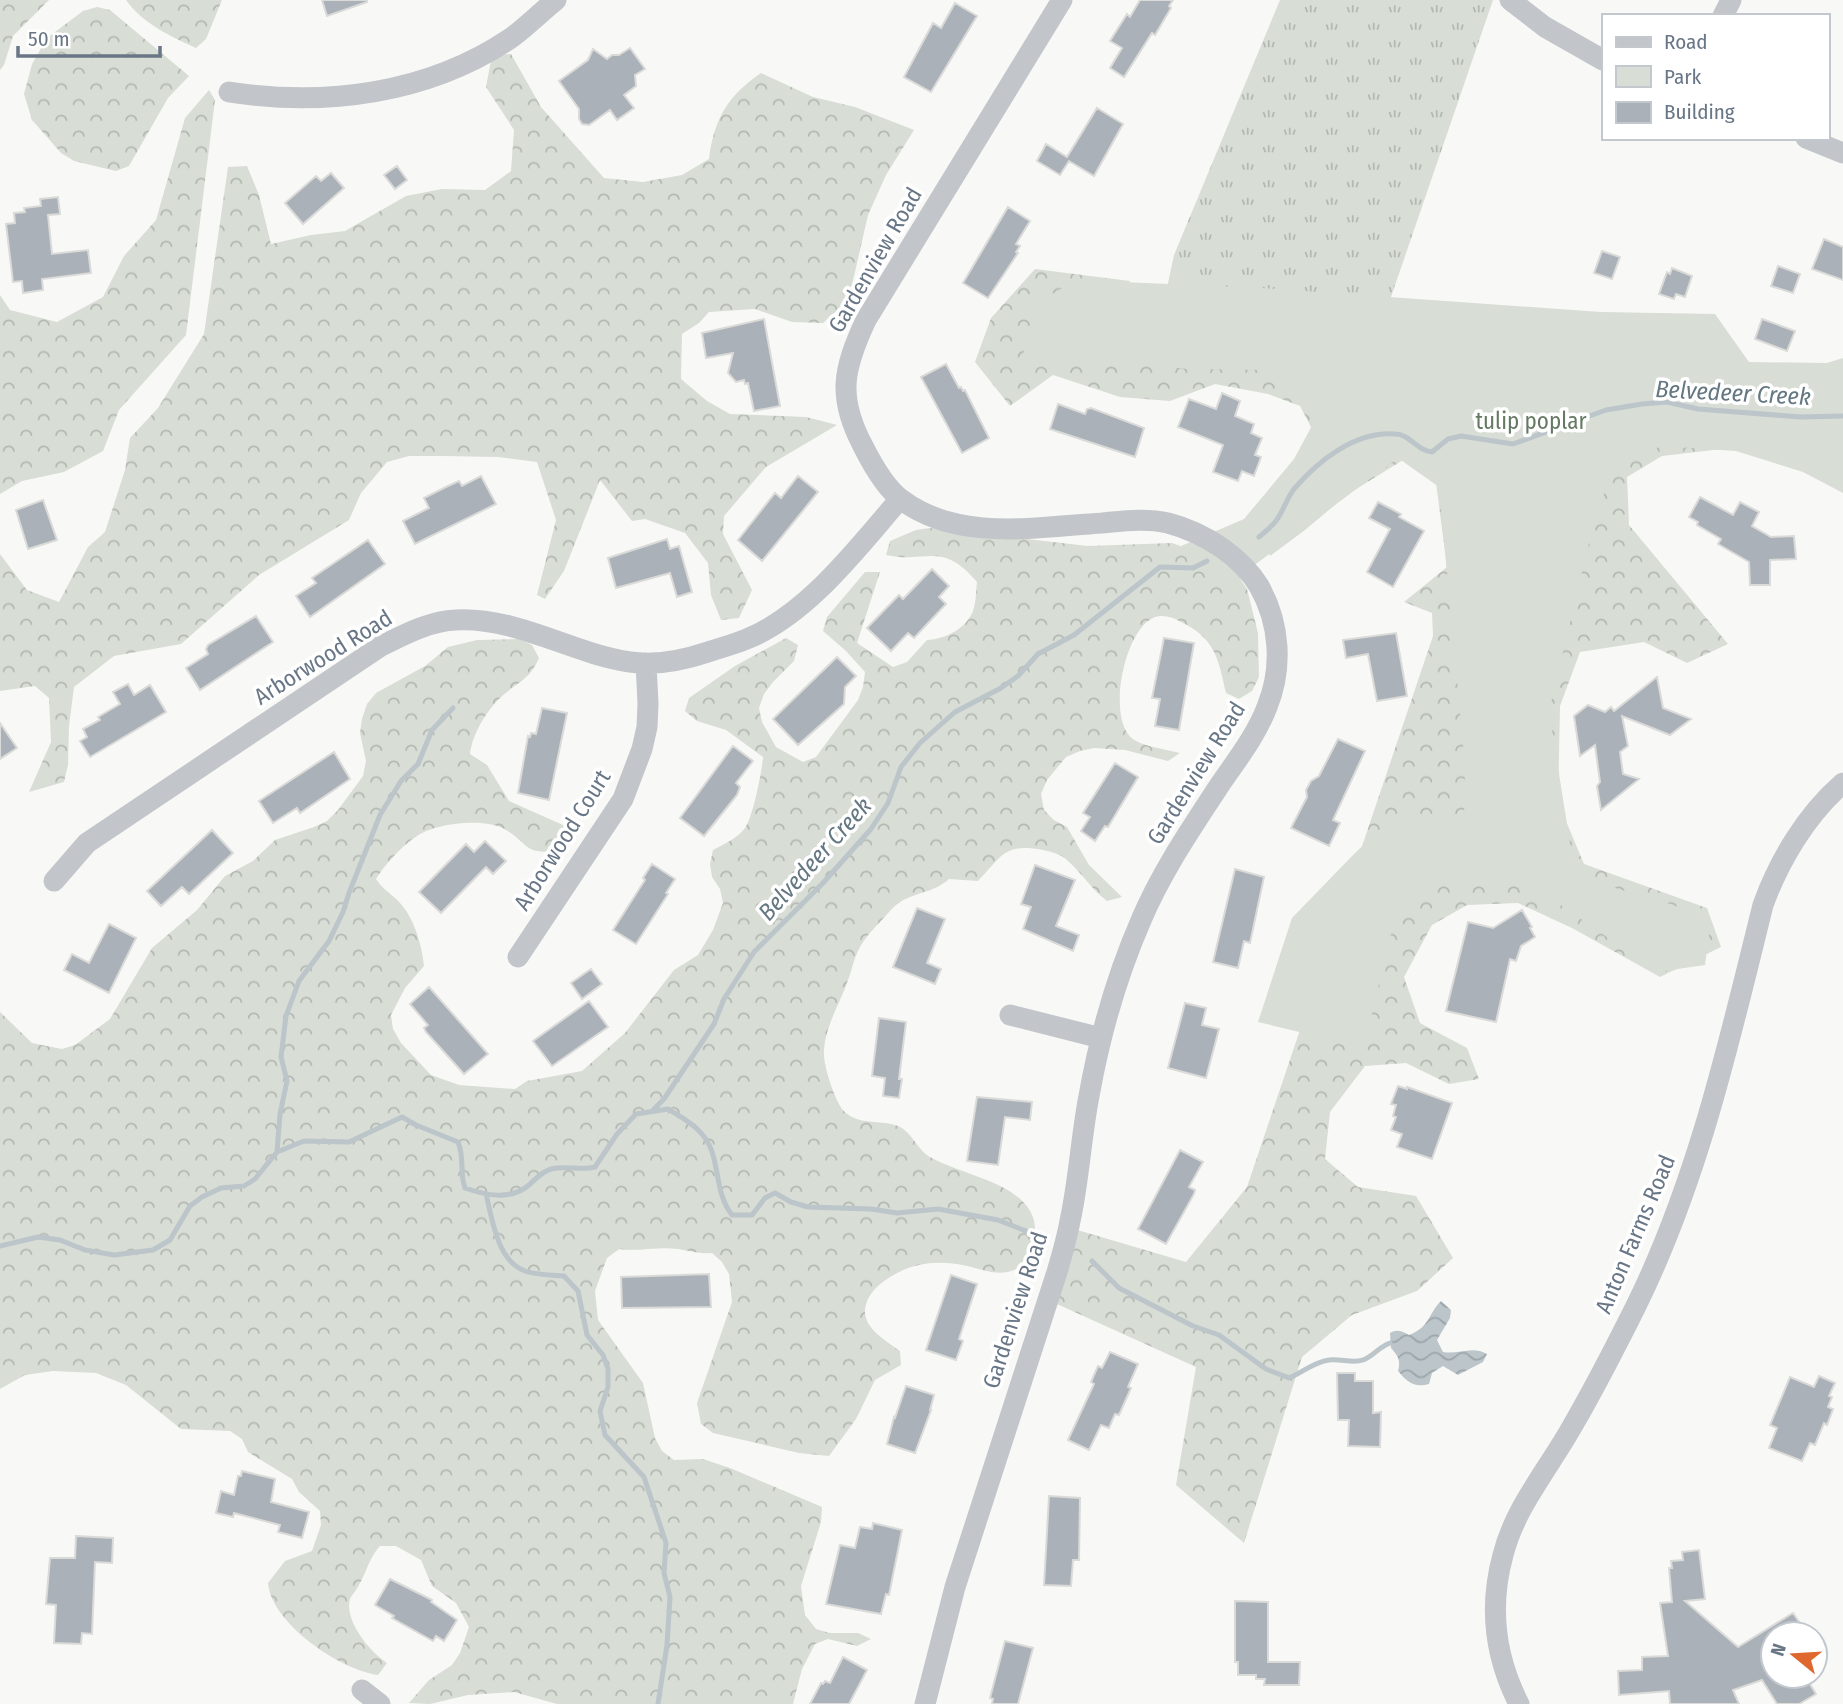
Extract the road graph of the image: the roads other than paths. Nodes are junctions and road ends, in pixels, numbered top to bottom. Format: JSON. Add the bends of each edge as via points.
{"nodes":[{"id":1,"x":555,"y":0,"type":"edge"},
{"id":2,"x":1062,"y":0,"type":"edge"},
{"id":3,"x":1510,"y":0,"type":"edge"},
{"id":4,"x":1602,"y":59,"type":"edge"},
{"id":5,"x":229,"y":92,"type":"dead end"},
{"id":6,"x":1811,"y":140,"type":"edge"},
{"id":7,"x":1843,"y":153,"type":"edge"},
{"id":8,"x":900,"y":499,"type":"junction"},
{"id":9,"x":646,"y":663,"type":"junction"},
{"id":10,"x":1843,"y":783,"type":"edge"},
{"id":11,"x":54,"y":881,"type":"dead end"},
{"id":12,"x":518,"y":957,"type":"dead end"},
{"id":13,"x":1010,"y":1014,"type":"dead end"},
{"id":14,"x":1101,"y":1038,"type":"junction"},
{"id":15,"x":362,"y":1690,"type":"dead end"},
{"id":16,"x":380,"y":1704,"type":"edge"},
{"id":17,"x":925,"y":1704,"type":"edge"},
{"id":18,"x":1519,"y":1704,"type":"edge"}],
"edges":[{"from":1,"to":5,"type":"street","via":[[511,38],[416,82],[322,99]]},
{"from":2,"to":8,"type":"street","name":"Gardenview Road","via":[[854,346],[845,389],[847,409],[867,453]]},
{"from":3,"to":4,"type":"street","via":[[1545,27]]},
{"from":6,"to":7,"type":"street"},
{"from":8,"to":9,"type":"street","name":"Arborwood Road","via":[[827,582],[786,616],[750,638],[701,654]]},
{"from":8,"to":14,"type":"street","name":"Gardenview Road","via":[[947,520],[979,528],[1145,520],[1177,526],[1232,555],[1260,587],[1269,611],[1279,659],[1261,724],[1189,832],[1149,904],[1125,958]]},
{"from":9,"to":11,"type":"street","name":"Arborwood Road","via":[[628,662],[486,621],[454,620],[422,627],[381,646],[87,843]]},
{"from":9,"to":12,"type":"street","name":"Arborwood Court","via":[[647,727],[624,799]]},
{"from":10,"to":18,"type":"street","name":"Anton Farms Road","via":[[1807,823],[1774,876],[1707,1122],[1672,1223],[1635,1307],[1573,1426],[1509,1535],[1498,1575],[1495,1627],[1508,1683]]},
{"from":13,"to":14,"type":"street"},
{"from":14,"to":17,"type":"street","name":"Gardenview Road","via":[[1071,1220],[966,1552]]},
{"from":15,"to":16,"type":"street"}]}
